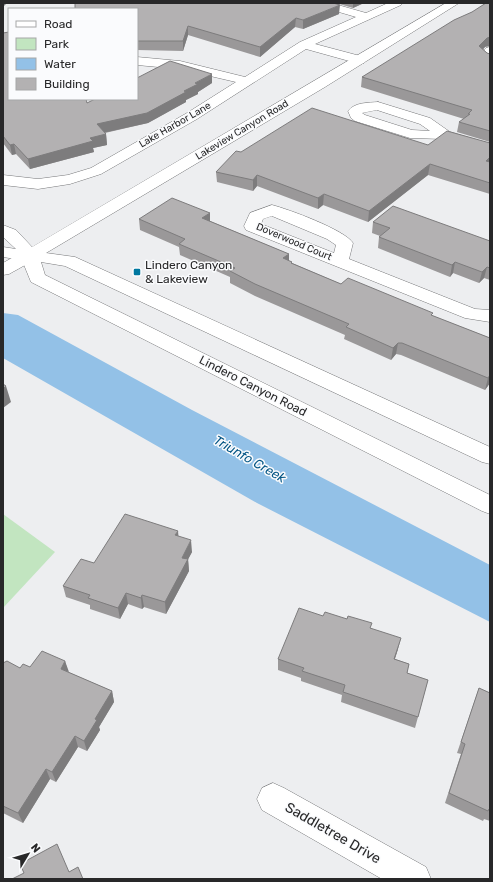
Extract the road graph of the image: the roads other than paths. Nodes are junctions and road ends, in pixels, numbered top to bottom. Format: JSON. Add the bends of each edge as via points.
{"nodes":[{"id":1,"x":319,"y":3,"type":"edge"},
{"id":2,"x":397,"y":3,"type":"edge"},
{"id":3,"x":454,"y":3,"type":"edge"},
{"id":4,"x":368,"y":17,"type":"junction"},
{"id":5,"x":304,"y":45,"type":"junction"},
{"id":6,"x":490,"y":51,"type":"edge"},
{"id":7,"x":490,"y":58,"type":"edge"},
{"id":8,"x":360,"y":60,"type":"junction"},
{"id":9,"x":138,"y":61,"type":"edge"},
{"id":10,"x":246,"y":82,"type":"junction"},
{"id":11,"x":445,"y":134,"type":"junction"},
{"id":12,"x":490,"y":149,"type":"edge"},
{"id":13,"x":3,"y":180,"type":"edge"},
{"id":14,"x":3,"y":230,"type":"edge"},
{"id":15,"x":3,"y":252,"type":"edge"},
{"id":16,"x":30,"y":255,"type":"junction"},
{"id":17,"x":340,"y":261,"type":"junction"},
{"id":18,"x":3,"y":270,"type":"edge"},
{"id":19,"x":490,"y":316,"type":"edge"},
{"id":20,"x":490,"y":456,"type":"edge"},
{"id":21,"x":490,"y":505,"type":"edge"},
{"id":22,"x":273,"y":799,"type":"dead end"},
{"id":23,"x":414,"y":879,"type":"edge"}],
"edges":[{"from":1,"to":4,"type":"street"},
{"from":2,"to":4,"type":"street","name":"Lake Harbor Lane"},
{"from":3,"to":8,"type":"street","name":"Lakeview Canyon Road"},
{"from":4,"to":5,"type":"street","name":"Lake Harbor Lane"},
{"from":5,"to":8,"type":"street"},
{"from":5,"to":10,"type":"street","name":"Lake Harbor Lane"},
{"from":6,"to":7,"type":"street","via":[[485,55]]},
{"from":8,"to":16,"type":"street","name":"Lakeview Canyon Road"},
{"from":9,"to":10,"type":"street","via":[[180,65]]},
{"from":10,"to":13,"type":"street","name":"Lake Harbor Lane","via":[[192,116],[96,170],[70,179],[38,184]]},
{"from":11,"to":11,"type":"street","via":[[425,121],[378,106],[362,107],[355,111],[356,116],[360,118],[410,134]]},
{"from":11,"to":12,"type":"street"},
{"from":14,"to":16,"type":"street","name":"Lindero Canyon Road","via":[[12,234]]},
{"from":15,"to":16,"type":"street"},
{"from":16,"to":18,"type":"street","name":"Lakeview Canyon Road"},
{"from":16,"to":20,"type":"street","via":[[69,261]]},
{"from":16,"to":21,"type":"street","name":"Lindero Canyon Road","via":[[37,278]]},
{"from":17,"to":17,"type":"street","name":"Doverwood Court","via":[[345,243],[333,235],[272,210],[256,216],[252,226]]},
{"from":17,"to":19,"type":"street","name":"Doverwood Court","via":[[472,314]]},
{"from":22,"to":23,"type":"street","name":"Saddletree Drive"}]}
